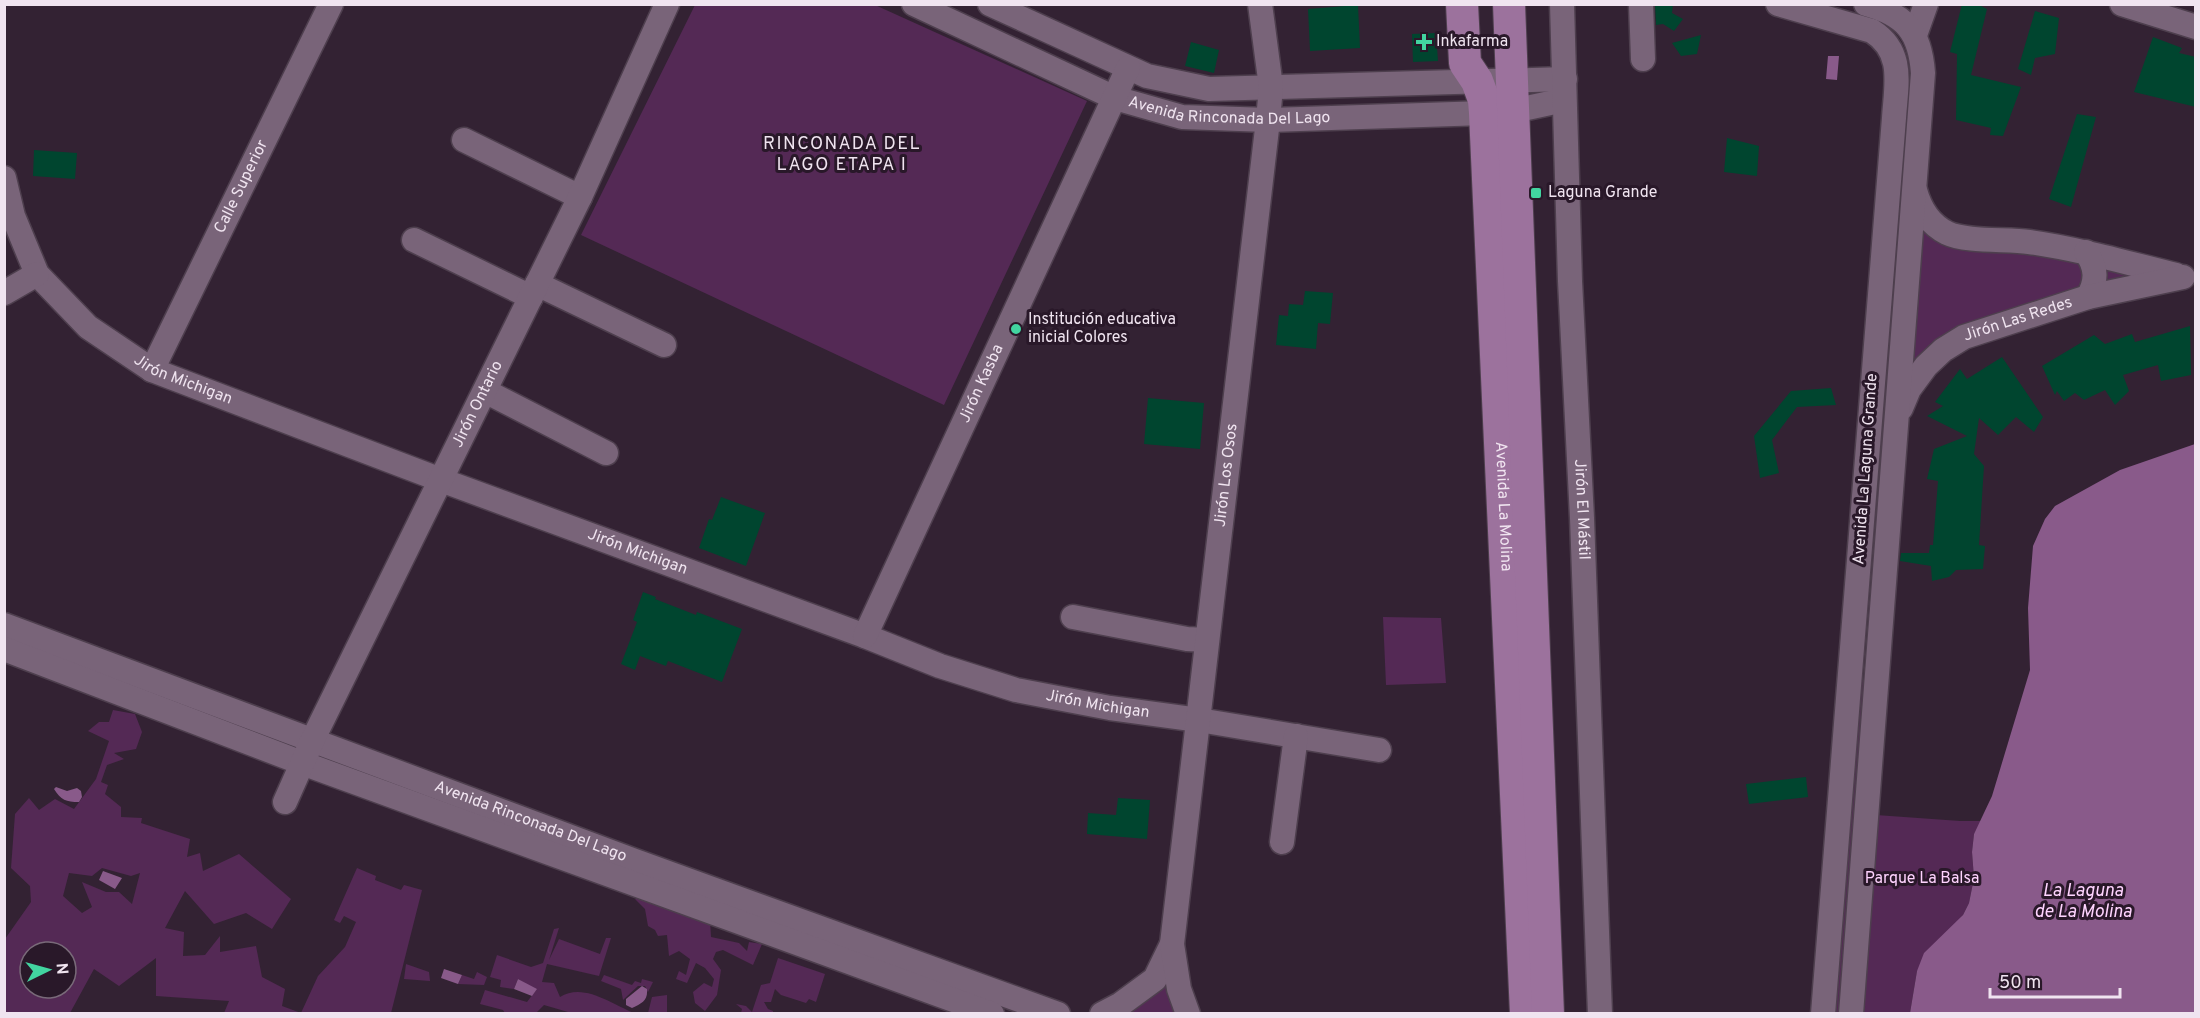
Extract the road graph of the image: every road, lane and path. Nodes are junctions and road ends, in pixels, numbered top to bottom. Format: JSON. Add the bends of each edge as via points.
{"nodes":[{"id":1,"x":331,"y":4,"type":"edge"},
{"id":2,"x":668,"y":4,"type":"edge"},
{"id":3,"x":914,"y":4,"type":"edge"},
{"id":4,"x":990,"y":4,"type":"edge"},
{"id":5,"x":1260,"y":4,"type":"edge"},
{"id":6,"x":1462,"y":4,"type":"edge"},
{"id":7,"x":1509,"y":4,"type":"edge"},
{"id":8,"x":1562,"y":4,"type":"edge"},
{"id":9,"x":1641,"y":4,"type":"edge"},
{"id":10,"x":1778,"y":4,"type":"edge"},
{"id":11,"x":1866,"y":4,"type":"edge"},
{"id":12,"x":1926,"y":4,"type":"edge"},
{"id":13,"x":2134,"y":6,"type":"edge"},
{"id":14,"x":2196,"y":27,"type":"edge"},
{"id":15,"x":1915,"y":35,"type":"junction"},
{"id":16,"x":1643,"y":59,"type":"dead end"},
{"id":17,"x":1128,"y":68,"type":"junction"},
{"id":18,"x":1512,"y":80,"type":"junction"},
{"id":19,"x":1477,"y":81,"type":"junction"},
{"id":20,"x":1271,"y":87,"type":"junction"},
{"id":21,"x":1564,"y":90,"type":"junction"},
{"id":22,"x":1115,"y":98,"type":"junction"},
{"id":23,"x":1499,"y":112,"type":"junction"},
{"id":24,"x":1894,"y":118,"type":"junction"},
{"id":25,"x":1268,"y":120,"type":"junction"},
{"id":26,"x":1919,"y":121,"type":"junction"},
{"id":27,"x":464,"y":140,"type":"dead end"},
{"id":28,"x":4,"y":178,"type":"edge"},
{"id":29,"x":1914,"y":185,"type":"junction"},
{"id":30,"x":580,"y":197,"type":"junction"},
{"id":31,"x":414,"y":240,"type":"dead end"},
{"id":32,"x":2086,"y":252,"type":"junction"},
{"id":33,"x":37,"y":274,"type":"junction"},
{"id":34,"x":2189,"y":278,"type":"edge"},
{"id":35,"x":534,"y":291,"type":"junction"},
{"id":36,"x":4,"y":293,"type":"edge"},
{"id":37,"x":2088,"y":297,"type":"junction"},
{"id":38,"x":664,"y":345,"type":"dead end"},
{"id":39,"x":152,"y":370,"type":"junction"},
{"id":40,"x":485,"y":391,"type":"junction"},
{"id":41,"x":1896,"y":422,"type":"junction"},
{"id":42,"x":606,"y":453,"type":"dead end"},
{"id":43,"x":1866,"y":466,"type":"junction"},
{"id":44,"x":1892,"y":470,"type":"junction"},
{"id":45,"x":441,"y":480,"type":"junction"},
{"id":46,"x":1073,"y":617,"type":"dead end"},
{"id":47,"x":4,"y":625,"type":"edge"},
{"id":48,"x":865,"y":636,"type":"junction"},
{"id":49,"x":1207,"y":639,"type":"junction"},
{"id":50,"x":1533,"y":640,"type":"junction"},
{"id":51,"x":4,"y":650,"type":"edge"},
{"id":52,"x":1850,"y":673,"type":"junction"},
{"id":53,"x":1877,"y":675,"type":"junction"},
{"id":54,"x":1199,"y":720,"type":"junction"},
{"id":55,"x":1296,"y":736,"type":"junction"},
{"id":56,"x":313,"y":739,"type":"junction"},
{"id":57,"x":1379,"y":750,"type":"dead end"},
{"id":58,"x":302,"y":763,"type":"junction"},
{"id":59,"x":1515,"y":775,"type":"junction"},
{"id":60,"x":285,"y":802,"type":"dead end"},
{"id":61,"x":1282,"y":842,"type":"dead end"},
{"id":62,"x":1172,"y":944,"type":"junction"},
{"id":63,"x":992,"y":1014,"type":"edge"},
{"id":64,"x":1058,"y":1014,"type":"edge"},
{"id":65,"x":1102,"y":1014,"type":"edge"},
{"id":66,"x":1188,"y":1014,"type":"edge"},
{"id":67,"x":1526,"y":1014,"type":"edge"},
{"id":68,"x":1548,"y":1014,"type":"edge"},
{"id":69,"x":1600,"y":1014,"type":"edge"},
{"id":70,"x":1823,"y":1014,"type":"edge"},
{"id":71,"x":1851,"y":1014,"type":"edge"}],
"edges":[{"from":1,"to":39,"type":"street","name":"Calle Superior"},
{"from":2,"to":30,"type":"street","name":"Jirón Ontario"},
{"from":3,"to":22,"type":"street","name":"Avenida Rinconada Del Lago"},
{"from":4,"to":17,"type":"street","name":"Avenida Rinconada Del Lago"},
{"from":5,"to":20,"type":"street","name":"Jirón Los Osos"},
{"from":6,"to":19,"type":"main road","name":"Avenida La Molina","via":[[1465,63]]},
{"from":7,"to":18,"type":"main road","name":"Avenida La Molina"},
{"from":8,"to":21,"type":"street","name":"Jirón El Mástil"},
{"from":9,"to":16,"type":"street"},
{"from":10,"to":24,"type":"street","name":"Avenida La Laguna Grande","via":[[1872,31],[1884,39],[1896,62]]},
{"from":11,"to":15,"type":"street","via":[[1888,11]]},
{"from":12,"to":15,"type":"street"},
{"from":13,"to":14,"type":"street"},
{"from":15,"to":26,"type":"street","name":"Avenida La Laguna Grande","via":[[1923,73]]},
{"from":17,"to":20,"type":"street","name":"Avenida Rinconada Del Lago","via":[[1209,89]]},
{"from":17,"to":22,"type":"street","name":"Jirón Kasba"},
{"from":18,"to":19,"type":"street","name":"Avenida Rinconada Del Lago"},
{"from":18,"to":21,"type":"street","name":"Avenida Rinconada Del Lago"},
{"from":18,"to":23,"type":"main road","name":"Avenida La Molina"},
{"from":19,"to":20,"type":"street","name":"Avenida Rinconada Del Lago"},
{"from":19,"to":23,"type":"main road","name":"Avenida La Molina","via":[[1484,100]]},
{"from":20,"to":25,"type":"street","name":"Jirón Los Osos"},
{"from":21,"to":23,"type":"street","name":"Avenida Rinconada Del Lago"},
{"from":21,"to":69,"type":"street","name":"Jirón El Mástil"},
{"from":22,"to":25,"type":"street","name":"Avenida Rinconada Del Lago","via":[[1182,117]]},
{"from":22,"to":48,"type":"street","name":"Jirón Kasba"},
{"from":23,"to":25,"type":"street","name":"Avenida Rinconada Del Lago"},
{"from":23,"to":50,"type":"main road","name":"Avenida La Molina"},
{"from":23,"to":59,"type":"main road","name":"Avenida La Molina"},
{"from":24,"to":26,"type":"street"},
{"from":24,"to":43,"type":"street","name":"Avenida La Laguna Grande"},
{"from":25,"to":49,"type":"street","name":"Jirón Los Osos"},
{"from":26,"to":29,"type":"street","name":"Avenida La Laguna Grande"},
{"from":27,"to":30,"type":"street"},
{"from":28,"to":33,"type":"street","name":"Jirón Michigan","via":[[13,216]]},
{"from":29,"to":32,"type":"street","name":"Jirón Las Redes","via":[[1919,205],[1930,222],[1948,234]]},
{"from":29,"to":41,"type":"street","name":"Avenida La Laguna Grande"},
{"from":30,"to":35,"type":"street","name":"Jirón Ontario"},
{"from":31,"to":35,"type":"street"},
{"from":32,"to":34,"type":"street","name":"Jirón Las Redes"},
{"from":32,"to":37,"type":"street","via":[[2096,275]]},
{"from":33,"to":36,"type":"street"},
{"from":33,"to":39,"type":"street","name":"Jirón Michigan","via":[[88,327]]},
{"from":34,"to":37,"type":"street","name":"Jirón Las Redes"},
{"from":35,"to":38,"type":"street"},
{"from":35,"to":40,"type":"street","name":"Jirón Ontario"},
{"from":37,"to":41,"type":"street","name":"Jirón Las Redes","via":[[1964,337],[1943,350],[1909,389]]},
{"from":39,"to":45,"type":"street","name":"Jirón Michigan"},
{"from":40,"to":42,"type":"street"},
{"from":40,"to":45,"type":"street","name":"Jirón Ontario"},
{"from":41,"to":44,"type":"street","name":"Avenida La Laguna Grande"},
{"from":43,"to":44,"type":"street"},
{"from":43,"to":52,"type":"street","name":"Avenida La Laguna Grande"},
{"from":44,"to":53,"type":"street","name":"Avenida La Laguna Grande"},
{"from":45,"to":48,"type":"street","name":"Jirón Michigan"},
{"from":45,"to":56,"type":"street","name":"Jirón Ontario"},
{"from":46,"to":49,"type":"street","via":[[1187,639]]},
{"from":47,"to":56,"type":"street","name":"Avenida Rinconada Del Lago"},
{"from":48,"to":54,"type":"street","name":"Jirón Michigan","via":[[1016,690]]},
{"from":49,"to":54,"type":"street","name":"Jirón Los Osos"},
{"from":50,"to":59,"type":"main road"},
{"from":50,"to":68,"type":"main road","name":"Avenida La Molina"},
{"from":51,"to":58,"type":"street","name":"Avenida Rinconada Del Lago"},
{"from":52,"to":53,"type":"street"},
{"from":52,"to":70,"type":"street","name":"Avenida La Laguna Grande"},
{"from":53,"to":71,"type":"street","name":"Avenida La Laguna Grande"},
{"from":54,"to":55,"type":"street","name":"Jirón Michigan"},
{"from":54,"to":62,"type":"street","name":"Jirón Los Osos"},
{"from":55,"to":57,"type":"street","name":"Jirón Michigan"},
{"from":55,"to":61,"type":"street"},
{"from":56,"to":58,"type":"street","name":"Jirón Ontario"},
{"from":56,"to":64,"type":"street","name":"Avenida Rinconada Del Lago"},
{"from":58,"to":60,"type":"street","name":"Jirón Ontario"},
{"from":58,"to":63,"type":"street","name":"Avenida Rinconada Del Lago"},
{"from":59,"to":67,"type":"main road","name":"Avenida La Molina"},
{"from":62,"to":65,"type":"street","name":"Jirón Los Osos","via":[[1155,979]]},
{"from":62,"to":66,"type":"street","name":"Jirón Los Osos","via":[[1179,989]]}]}
